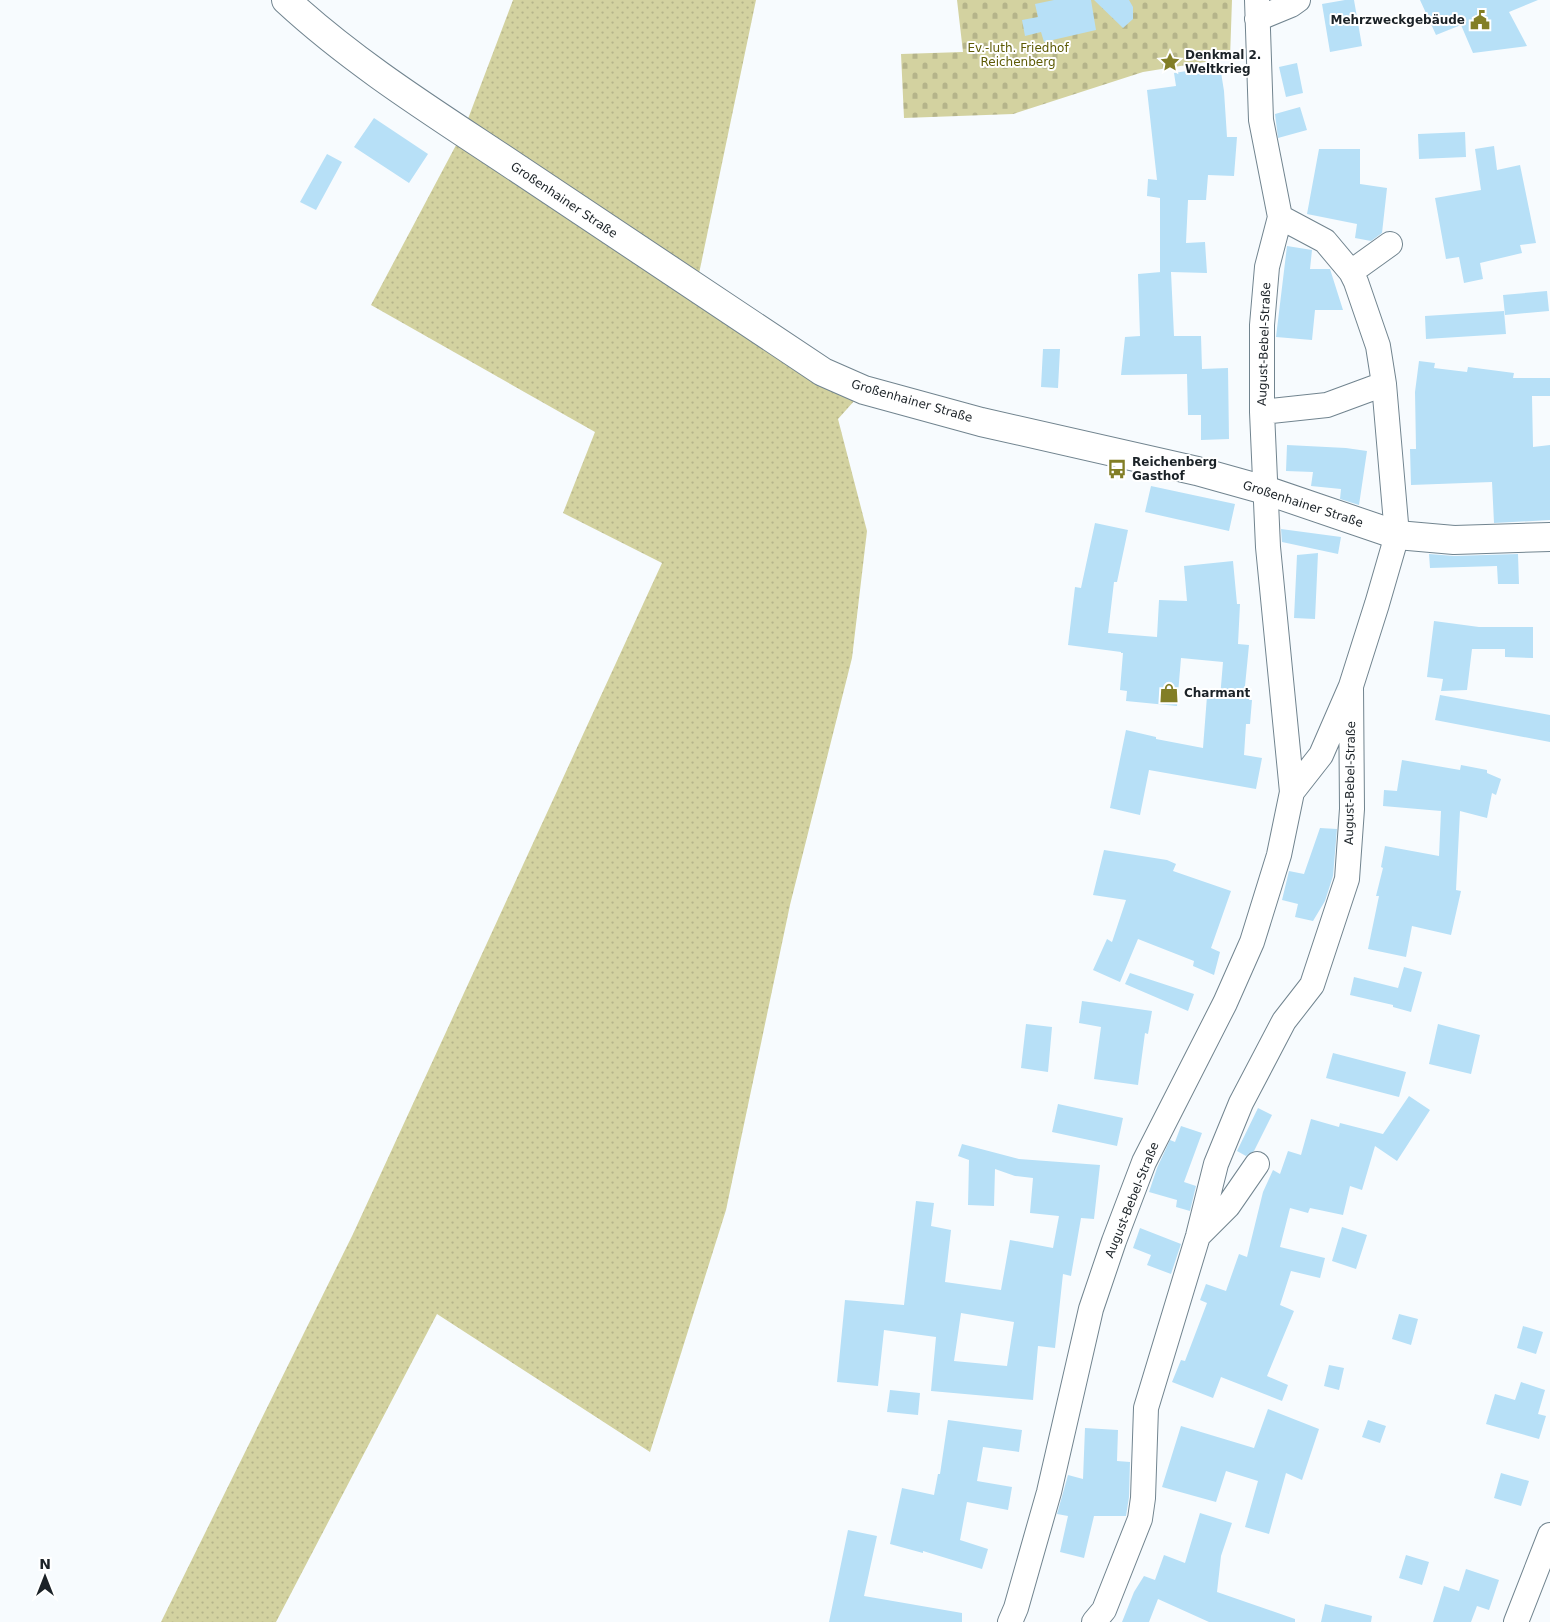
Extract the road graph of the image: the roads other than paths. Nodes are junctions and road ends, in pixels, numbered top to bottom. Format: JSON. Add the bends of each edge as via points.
{"nodes":[{"id":1,"x":286,"y":0,"type":"edge"},
{"id":2,"x":1298,"y":0,"type":"edge"},
{"id":3,"x":1257,"y":10,"type":"edge"},
{"id":4,"x":1280,"y":218,"type":"junction"},
{"id":5,"x":1390,"y":244,"type":"dead end"},
{"id":6,"x":1351,"y":272,"type":"junction"},
{"id":7,"x":1384,"y":384,"type":"junction"},
{"id":8,"x":1262,"y":412,"type":"junction"},
{"id":9,"x":1265,"y":490,"type":"junction"},
{"id":10,"x":1396,"y":535,"type":"junction"},
{"id":11,"x":1550,"y":536,"type":"edge"},
{"id":12,"x":1351,"y":686,"type":"junction"},
{"id":13,"x":1292,"y":792,"type":"junction"},
{"id":14,"x":1257,"y":1164,"type":"dead end"},
{"id":15,"x":1198,"y":1236,"type":"junction"},
{"id":16,"x":1550,"y":1535,"type":"edge"},
{"id":17,"x":1010,"y":1622,"type":"edge"},
{"id":18,"x":1094,"y":1622,"type":"edge"},
{"id":19,"x":1516,"y":1622,"type":"edge"}],
"edges":[{"from":1,"to":9,"type":"street","name":"Großenhainer Straße","via":[[386,79],[823,372],[864,390],[981,422],[1197,471]]},
{"from":2,"to":3,"type":"street","name":"August-Bebel-Straße","via":[[1291,6]]},
{"from":3,"to":4,"type":"street","name":"August-Bebel-Straße","via":[[1260,120]]},
{"from":4,"to":6,"type":"street","name":"August-Bebel-Straße","via":[[1325,241]]},
{"from":4,"to":8,"type":"street","name":"August-Bebel-Straße","via":[[1267,267],[1262,325]]},
{"from":5,"to":6,"type":"street"},
{"from":6,"to":7,"type":"street","name":"August-Bebel-Straße","via":[[1378,346]]},
{"from":7,"to":8,"type":"street","name":"August-Bebel-Straße","via":[[1327,405]]},
{"from":7,"to":10,"type":"street","name":"August-Bebel-Straße"},
{"from":8,"to":9,"type":"street","name":"August-Bebel-Straße"},
{"from":9,"to":10,"type":"street","name":"Großenhainer Straße"},
{"from":9,"to":13,"type":"street","name":"August-Bebel-Straße"},
{"from":10,"to":11,"type":"street","name":"Großenhainer Straße","via":[[1454,540]]},
{"from":10,"to":12,"type":"street","name":"August-Bebel-Straße"},
{"from":12,"to":13,"type":"street","name":"August-Bebel-Straße","via":[[1321,755]]},
{"from":12,"to":15,"type":"street","name":"August-Bebel-Straße","via":[[1352,809],[1347,879],[1312,985],[1284,1021],[1241,1103],[1216,1164]]},
{"from":13,"to":17,"type":"street","name":"August-Bebel-Straße","via":[[1279,855],[1252,942],[1225,1003],[1144,1162],[1114,1241],[1091,1309],[1049,1492]]},
{"from":14,"to":15,"type":"street","name":"August-Bebel-Straße","via":[[1228,1206]]},
{"from":15,"to":18,"type":"street","name":"August-Bebel-Straße","via":[[1146,1408],[1140,1519],[1104,1610]]},
{"from":16,"to":19,"type":"street"}]}
